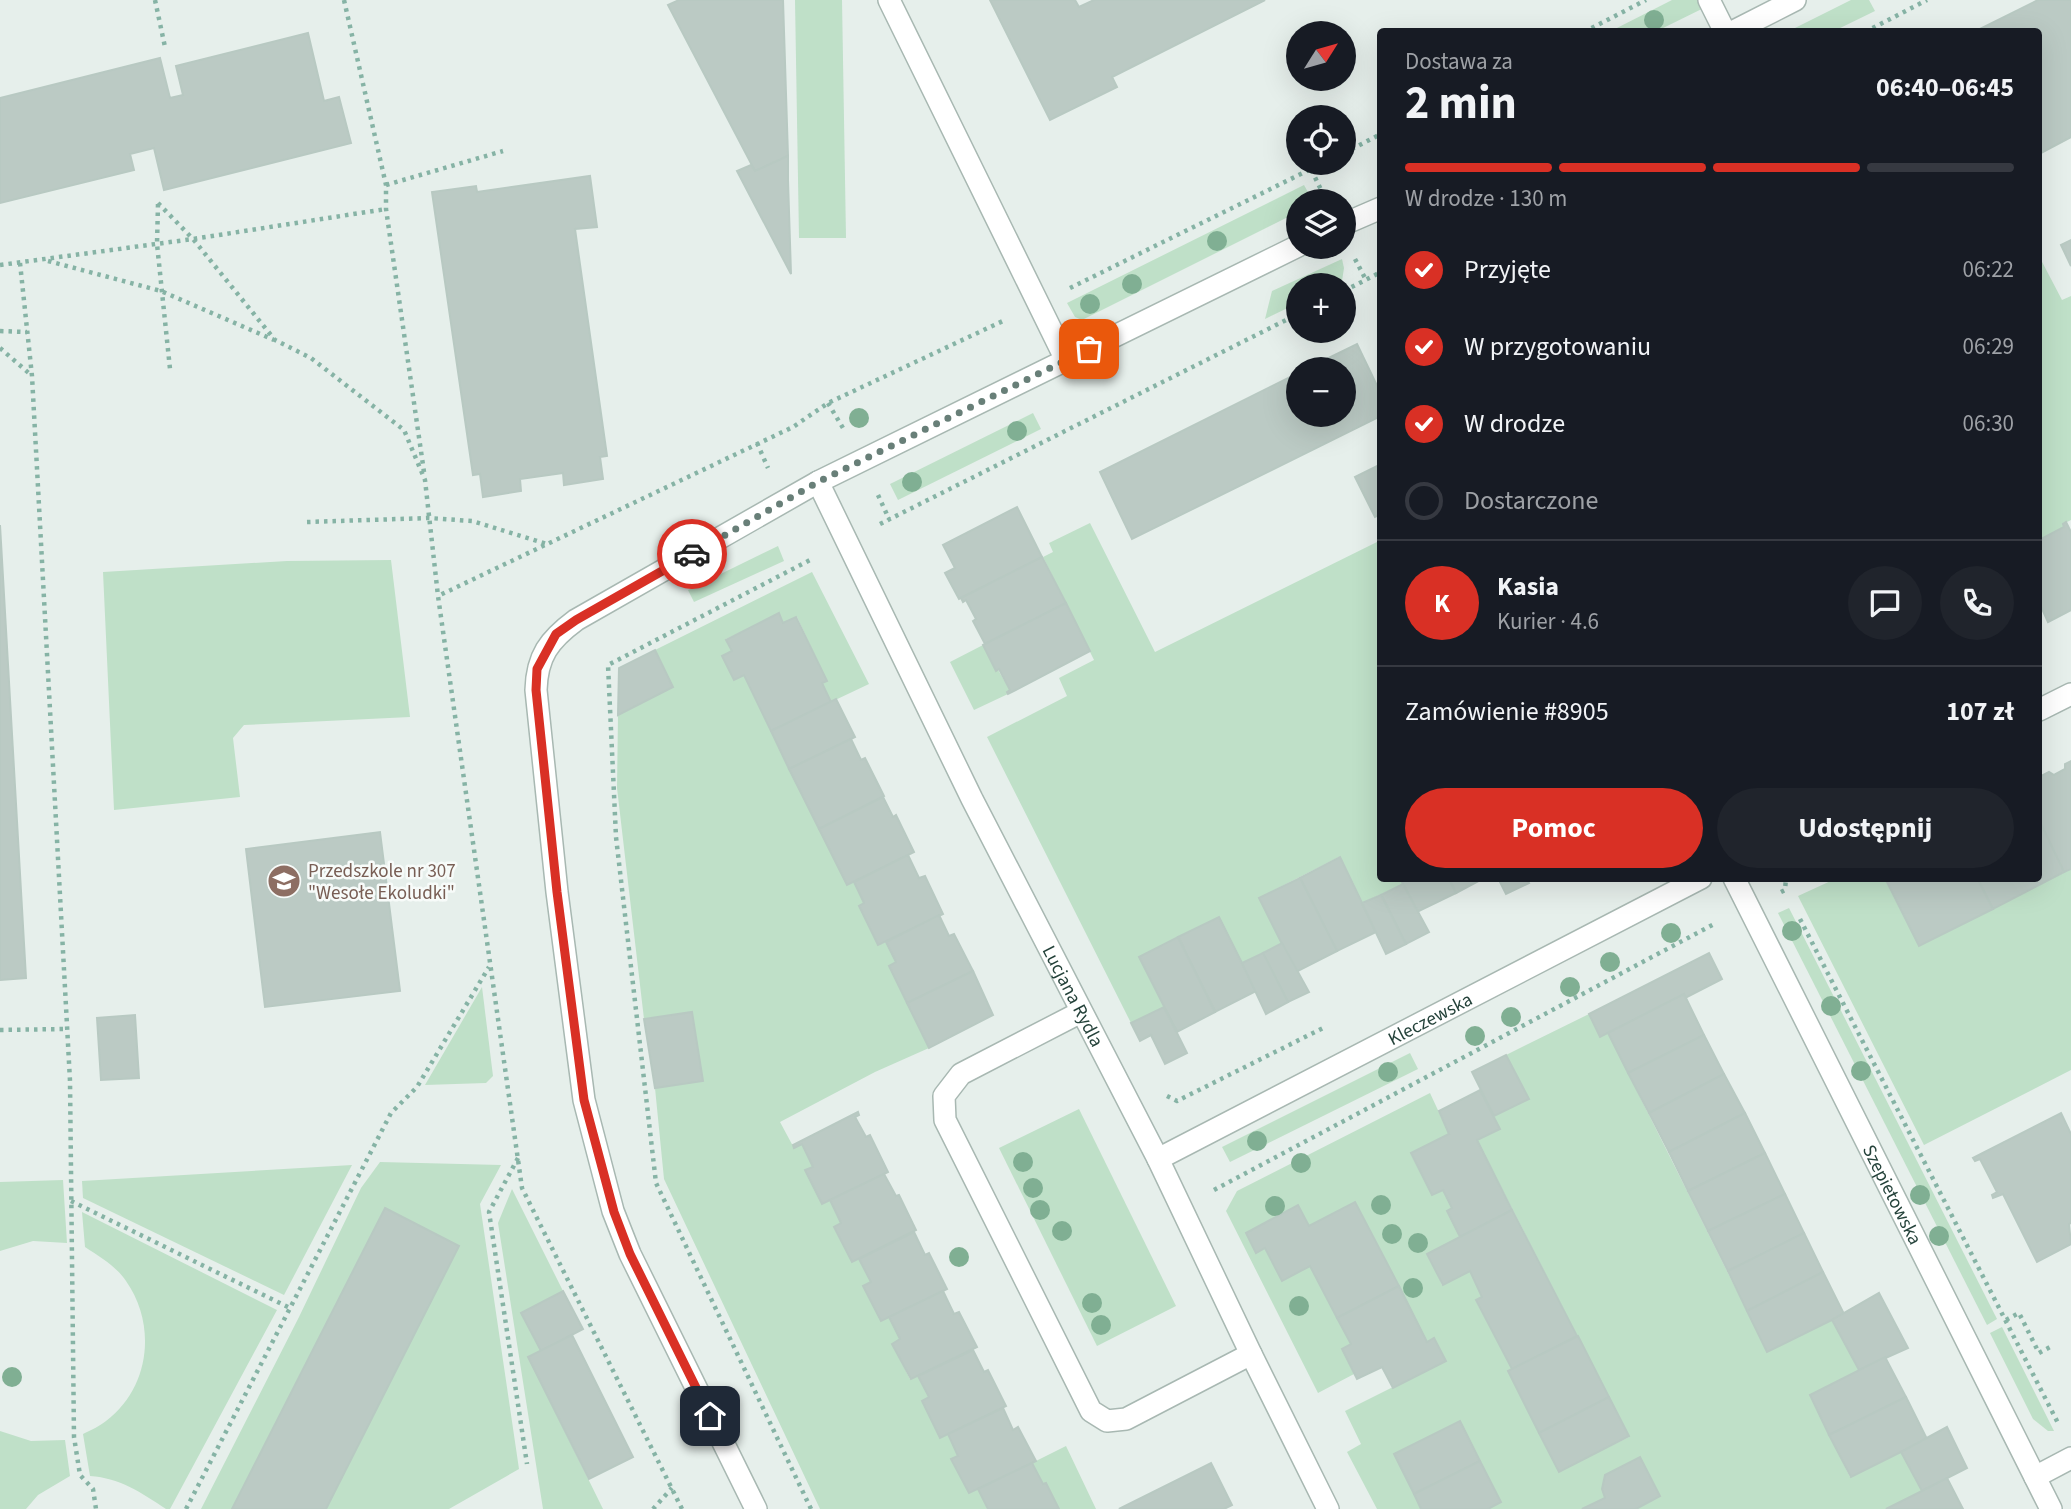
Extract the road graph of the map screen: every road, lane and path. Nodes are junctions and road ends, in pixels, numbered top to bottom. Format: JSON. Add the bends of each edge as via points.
{"nodes":[{"id":1,"x":155,"y":0,"type":"edge"},
{"id":2,"x":344,"y":0,"type":"edge"},
{"id":3,"x":889,"y":0,"type":"edge"},
{"id":4,"x":1646,"y":0,"type":"edge"},
{"id":5,"x":1709,"y":0,"type":"edge"},
{"id":6,"x":1794,"y":0,"type":"edge"},
{"id":7,"x":1927,"y":0,"type":"edge"},
{"id":8,"x":1592,"y":28,"type":"edge"},
{"id":9,"x":1723,"y":28,"type":"edge"},
{"id":10,"x":1740,"y":28,"type":"edge"},
{"id":11,"x":1873,"y":28,"type":"edge"},
{"id":12,"x":165,"y":47,"type":"dead end"},
{"id":13,"x":1377,"y":136,"type":"edge"},
{"id":14,"x":1356,"y":147,"type":"edge"},
{"id":15,"x":503,"y":151,"type":"dead end"},
{"id":16,"x":1299,"y":175,"type":"edge"},
{"id":17,"x":386,"y":185,"type":"junction"},
{"id":18,"x":386,"y":209,"type":"junction"},
{"id":19,"x":1377,"y":210,"type":"edge"},
{"id":20,"x":1356,"y":219,"type":"edge"},
{"id":21,"x":193,"y":239,"type":"junction"},
{"id":22,"x":157,"y":244,"type":"junction"},
{"id":23,"x":1286,"y":252,"type":"edge"},
{"id":24,"x":44,"y":260,"type":"junction"},
{"id":25,"x":20,"y":263,"type":"junction"},
{"id":26,"x":0,"y":265,"type":"edge"},
{"id":27,"x":1377,"y":274,"type":"edge"},
{"id":28,"x":1356,"y":285,"type":"edge"},
{"id":29,"x":161,"y":292,"type":"junction"},
{"id":30,"x":1038,"y":304,"type":"junction"},
{"id":31,"x":1286,"y":320,"type":"edge"},
{"id":32,"x":0,"y":331,"type":"edge"},
{"id":33,"x":27,"y":332,"type":"junction"},
{"id":34,"x":275,"y":340,"type":"junction"},
{"id":35,"x":0,"y":348,"type":"edge"},
{"id":36,"x":1066,"y":360,"type":"junction"},
{"id":37,"x":170,"y":369,"type":"dead end"},
{"id":38,"x":32,"y":376,"type":"junction"},
{"id":39,"x":425,"y":480,"type":"junction"},
{"id":40,"x":818,"y":482,"type":"junction"},
{"id":41,"x":429,"y":518,"type":"junction"},
{"id":42,"x":307,"y":523,"type":"dead end"},
{"id":43,"x":880,"y":537,"type":"dead end"},
{"id":44,"x":548,"y":544,"type":"junction"},
{"id":45,"x":812,"y":559,"type":"dead end"},
{"id":46,"x":438,"y":596,"type":"junction"},
{"id":47,"x":2071,"y":694,"type":"edge"},
{"id":48,"x":2042,"y":708,"type":"edge"},
{"id":49,"x":1693,"y":882,"type":"edge"},
{"id":50,"x":1736,"y":882,"type":"edge"},
{"id":51,"x":1786,"y":882,"type":"edge"},
{"id":52,"x":1785,"y":890,"type":"junction"},
{"id":53,"x":1791,"y":902,"type":"dead end"},
{"id":54,"x":1749,"y":907,"type":"junction"},
{"id":55,"x":1797,"y":914,"type":"dead end"},
{"id":56,"x":490,"y":966,"type":"junction"},
{"id":57,"x":1081,"y":1012,"type":"junction"},
{"id":58,"x":67,"y":1029,"type":"junction"},
{"id":59,"x":0,"y":1030,"type":"edge"},
{"id":60,"x":1185,"y":1145,"type":"junction"},
{"id":61,"x":519,"y":1157,"type":"junction"},
{"id":62,"x":1158,"y":1159,"type":"junction"},
{"id":63,"x":71,"y":1200,"type":"junction"},
{"id":64,"x":290,"y":1308,"type":"junction"},
{"id":65,"x":2006,"y":1320,"type":"junction"},
{"id":66,"x":2052,"y":1346,"type":"dead end"},
{"id":67,"x":1251,"y":1354,"type":"junction"},
{"id":68,"x":2065,"y":1436,"type":"dead end"},
{"id":69,"x":2071,"y":1458,"type":"edge"},
{"id":70,"x":527,"y":1464,"type":"dead end"},
{"id":71,"x":2035,"y":1476,"type":"junction"},
{"id":72,"x":672,"y":1488,"type":"junction"},
{"id":73,"x":96,"y":1509,"type":"edge"},
{"id":74,"x":186,"y":1509,"type":"edge"},
{"id":75,"x":653,"y":1509,"type":"edge"},
{"id":76,"x":682,"y":1509,"type":"edge"},
{"id":77,"x":756,"y":1509,"type":"edge"},
{"id":78,"x":811,"y":1509,"type":"edge"},
{"id":79,"x":1328,"y":1509,"type":"edge"},
{"id":80,"x":2052,"y":1509,"type":"edge"}],
"edges":[{"from":1,"to":12,"type":"path"},
{"from":2,"to":17,"type":"path"},
{"from":3,"to":30,"type":"street"},
{"from":4,"to":8,"type":"path"},
{"from":5,"to":9,"type":"street"},
{"from":6,"to":10,"type":"street"},
{"from":7,"to":11,"type":"path"},
{"from":13,"to":14,"type":"path"},
{"from":15,"to":17,"type":"path"},
{"from":16,"to":30,"type":"path"},
{"from":17,"to":18,"type":"path"},
{"from":18,"to":21,"type":"path"},
{"from":18,"to":39,"type":"path"},
{"from":19,"to":20,"type":"street"},
{"from":21,"to":22,"type":"path"},
{"from":21,"to":22,"type":"path","via":[[158,203]]},
{"from":21,"to":34,"type":"path"},
{"from":22,"to":24,"type":"path"},
{"from":22,"to":29,"type":"path"},
{"from":23,"to":36,"type":"street"},
{"from":24,"to":25,"type":"path"},
{"from":24,"to":29,"type":"path"},
{"from":25,"to":26,"type":"path"},
{"from":25,"to":33,"type":"path"},
{"from":27,"to":28,"type":"path"},
{"from":29,"to":34,"type":"path"},
{"from":29,"to":37,"type":"path"},
{"from":30,"to":36,"type":"street"},
{"from":30,"to":44,"type":"path"},
{"from":31,"to":43,"type":"path","via":[[880,523]]},
{"from":32,"to":33,"type":"path"},
{"from":33,"to":38,"type":"path"},
{"from":34,"to":39,"type":"path","via":[[311,358],[404,430]]},
{"from":35,"to":38,"type":"path"},
{"from":36,"to":40,"type":"street"},
{"from":38,"to":58,"type":"path"},
{"from":39,"to":41,"type":"path"},
{"from":40,"to":57,"type":"street","name":"Lucjana Rydla"},
{"from":40,"to":77,"type":"street","via":[[576,620],[556,634],[537,669],[557,892],[584,1100],[603,1176],[630,1254]]},
{"from":41,"to":42,"type":"path"},
{"from":41,"to":44,"type":"path","via":[[472,522]]},
{"from":41,"to":46,"type":"path"},
{"from":44,"to":46,"type":"path"},
{"from":45,"to":78,"type":"path","via":[[608,665],[616,837],[656,1183]]},
{"from":46,"to":56,"type":"path"},
{"from":47,"to":48,"type":"street"},
{"from":49,"to":60,"type":"street","name":"Kleczewska"},
{"from":50,"to":54,"type":"street","name":"Szepietowska"},
{"from":51,"to":52,"type":"path"},
{"from":52,"to":53,"type":"path"},
{"from":52,"to":54,"type":"path"},
{"from":54,"to":60,"type":"path","via":[[1207,1194]]},
{"from":54,"to":71,"type":"street","name":"Szepietowska"},
{"from":55,"to":65,"type":"path"},
{"from":56,"to":61,"type":"path"},
{"from":56,"to":64,"type":"path","via":[[417,1087],[391,1113]]},
{"from":57,"to":62,"type":"street","name":"Lucjana Rydla"},
{"from":57,"to":67,"type":"street","via":[[961,1074],[944,1096],[945,1120],[1091,1411],[1107,1421],[1126,1419]]},
{"from":58,"to":59,"type":"path"},
{"from":58,"to":63,"type":"path"},
{"from":60,"to":62,"type":"street","name":"Kleczewska"},
{"from":61,"to":70,"type":"path","via":[[489,1212]]},
{"from":61,"to":72,"type":"path","via":[[522,1188]]},
{"from":62,"to":67,"type":"street","name":"Lucjana Rydla"},
{"from":63,"to":64,"type":"path"},
{"from":63,"to":73,"type":"path","via":[[74,1437],[80,1475],[93,1489]]},
{"from":64,"to":74,"type":"path"},
{"from":65,"to":66,"type":"path","via":[[2019,1314],[2039,1353]]},
{"from":65,"to":68,"type":"path"},
{"from":67,"to":79,"type":"street","name":"Lucjana Rydla"},
{"from":69,"to":71,"type":"street"},
{"from":71,"to":80,"type":"street","name":"Szepietowska"},
{"from":72,"to":75,"type":"path"},
{"from":72,"to":76,"type":"path"}]}
